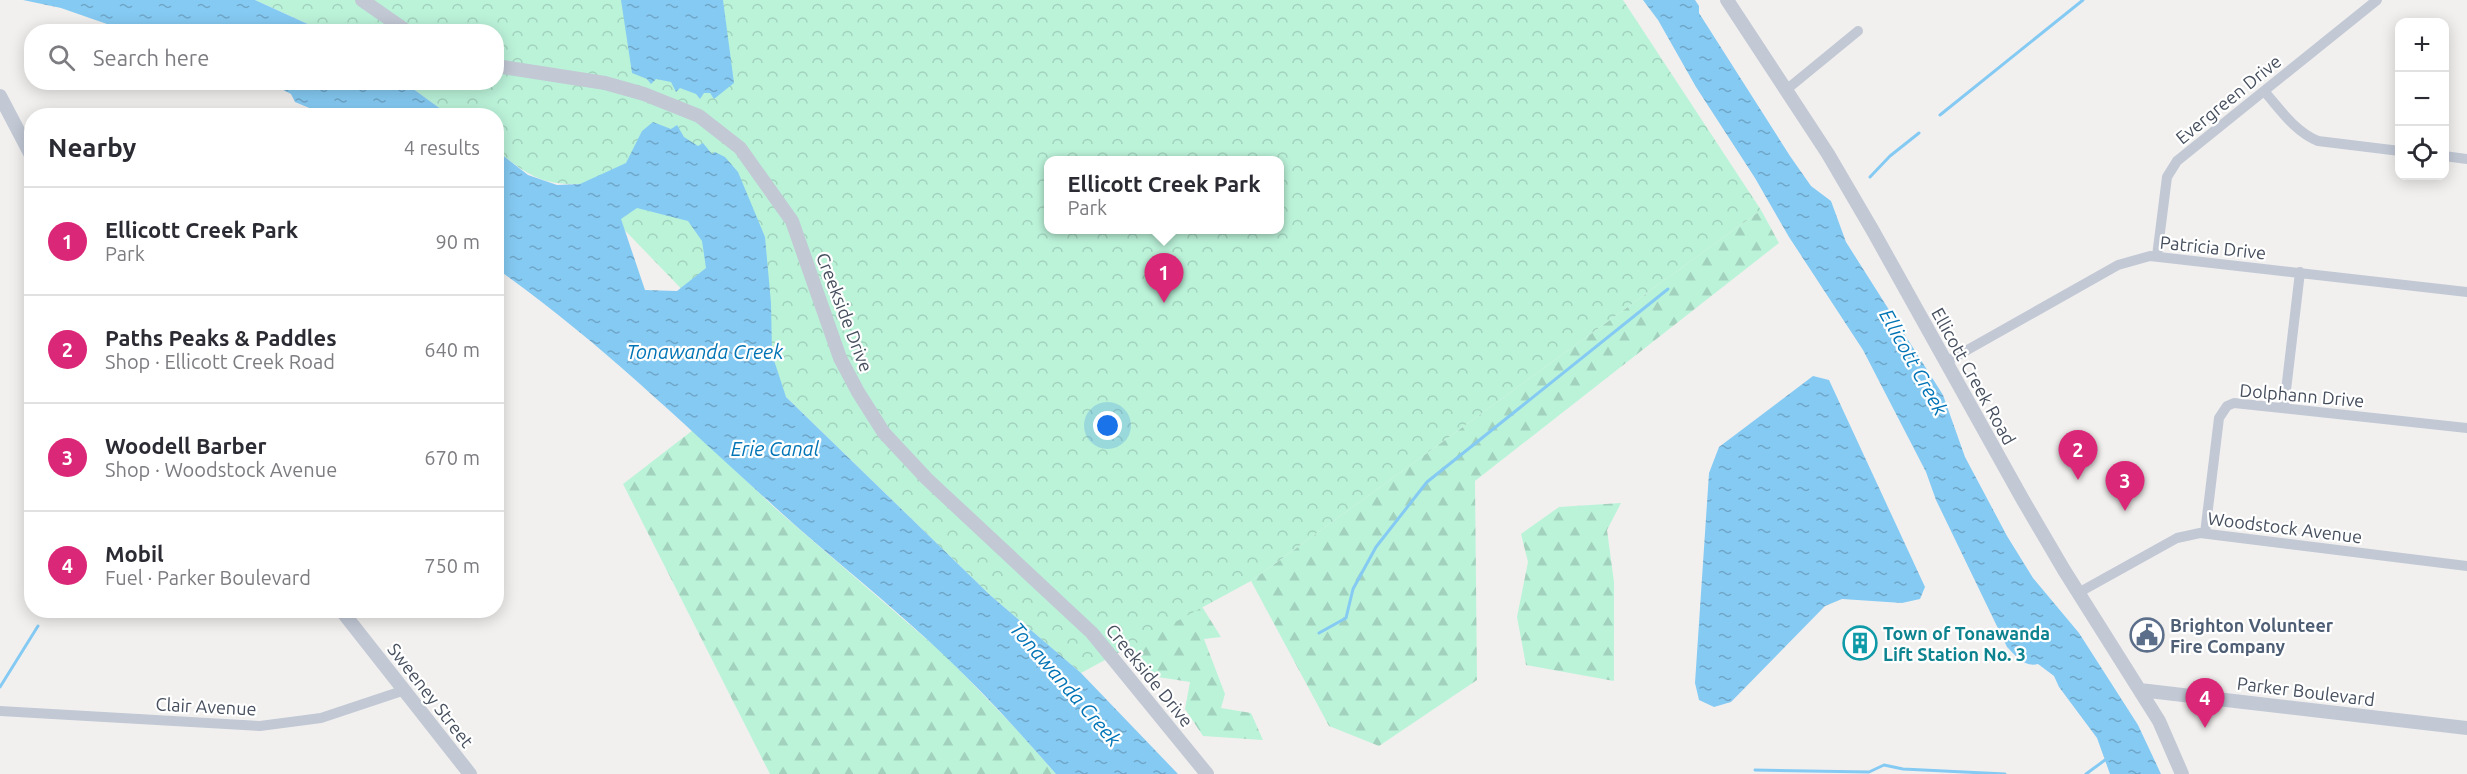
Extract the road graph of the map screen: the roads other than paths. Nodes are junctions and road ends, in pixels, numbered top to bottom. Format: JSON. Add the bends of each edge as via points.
{"nodes":[{"id":1,"x":362,"y":0,"type":"edge"},
{"id":2,"x":1727,"y":0,"type":"edge"},
{"id":3,"x":2377,"y":0,"type":"edge"},
{"id":4,"x":396,"y":24,"type":"edge"},
{"id":5,"x":1858,"y":32,"type":"dead end"},
{"id":6,"x":504,"y":67,"type":"edge"},
{"id":7,"x":1786,"y":90,"type":"junction"},
{"id":8,"x":2264,"y":91,"type":"junction"},
{"id":9,"x":0,"y":96,"type":"edge"},
{"id":10,"x":24,"y":142,"type":"edge"},
{"id":11,"x":2395,"y":150,"type":"edge"},
{"id":12,"x":2449,"y":157,"type":"edge"},
{"id":13,"x":2467,"y":159,"type":"edge"},
{"id":14,"x":2157,"y":256,"type":"junction"},
{"id":15,"x":2300,"y":273,"type":"junction"},
{"id":16,"x":2467,"y":292,"type":"edge"},
{"id":17,"x":1946,"y":362,"type":"junction"},
{"id":18,"x":2284,"y":407,"type":"junction"},
{"id":19,"x":2467,"y":429,"type":"edge"},
{"id":20,"x":2205,"y":533,"type":"junction"},
{"id":21,"x":2467,"y":566,"type":"edge"},
{"id":22,"x":2078,"y":593,"type":"junction"},
{"id":23,"x":347,"y":618,"type":"edge"},
{"id":24,"x":405,"y":690,"type":"junction"},
{"id":25,"x":2140,"y":690,"type":"junction"},
{"id":26,"x":0,"y":711,"type":"edge"},
{"id":27,"x":2467,"y":728,"type":"edge"},
{"id":28,"x":470,"y":774,"type":"edge"},
{"id":29,"x":1207,"y":774,"type":"edge"},
{"id":30,"x":2182,"y":774,"type":"edge"}],
"edges":[{"from":1,"to":4,"type":"street"},
{"from":2,"to":7,"type":"street","name":"Ellicott Creek Road"},
{"from":3,"to":8,"type":"street","name":"Evergreen Drive"},
{"from":5,"to":7,"type":"street"},
{"from":6,"to":29,"type":"street","name":"Creekside Drive","via":[[605,83],[644,94],[699,116],[740,148],[792,221],[840,358],[884,433],[927,479],[1092,633]]},
{"from":7,"to":17,"type":"street","name":"Ellicott Creek Road","via":[[1873,231]]},
{"from":8,"to":11,"type":"street","via":[[2308,137]]},
{"from":8,"to":14,"type":"street","name":"Evergreen Drive","via":[[2171,169],[2164,189]]},
{"from":9,"to":10,"type":"street"},
{"from":12,"to":13,"type":"street"},
{"from":14,"to":15,"type":"street","name":"Patricia Drive"},
{"from":14,"to":17,"type":"street","name":"Patricia Drive","via":[[2118,265]]},
{"from":15,"to":16,"type":"street","name":"Patricia Drive"},
{"from":15,"to":18,"type":"street"},
{"from":17,"to":22,"type":"street","name":"Ellicott Creek Road"},
{"from":18,"to":19,"type":"street","name":"Dolphann Drive"},
{"from":18,"to":20,"type":"street","name":"Dolphann Drive","via":[[2241,402],[2222,412]]},
{"from":20,"to":21,"type":"street","name":"Woodstock Avenue"},
{"from":20,"to":22,"type":"street","name":"Woodstock Avenue","via":[[2177,538]]},
{"from":22,"to":25,"type":"street","name":"Ellicott Creek Road"},
{"from":23,"to":24,"type":"street","name":"Sweeney Street"},
{"from":24,"to":26,"type":"street","name":"Clair Avenue","via":[[321,718],[260,726]]},
{"from":24,"to":28,"type":"street","name":"Sweeney Street"},
{"from":25,"to":27,"type":"street","name":"Parker Boulevard"},
{"from":25,"to":30,"type":"street","name":"Ellicott Creek Road","via":[[2171,744]]}]}
